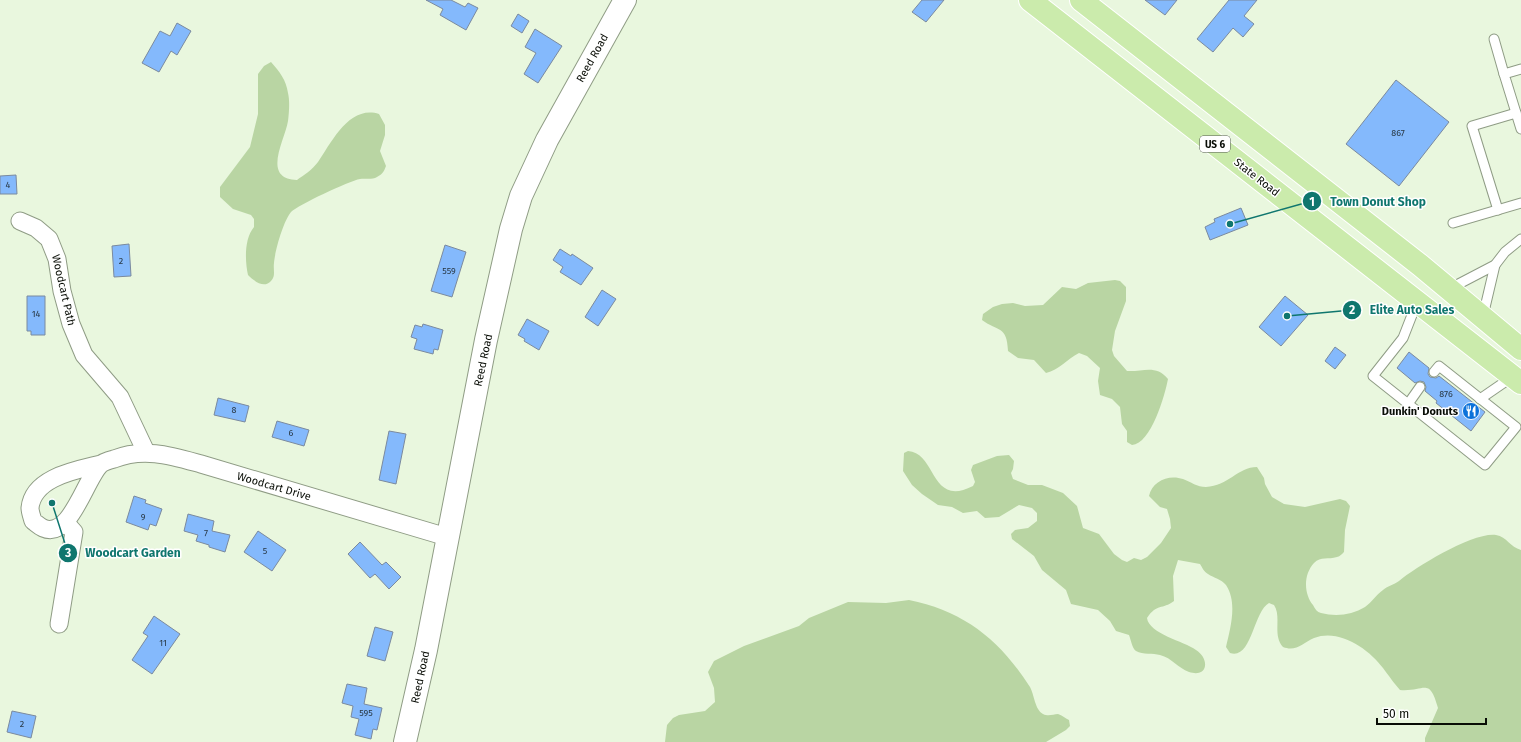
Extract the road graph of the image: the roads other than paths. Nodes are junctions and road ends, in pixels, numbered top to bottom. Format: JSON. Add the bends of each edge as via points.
{"nodes":[{"id":1,"x":625,"y":0,"type":"edge"},
{"id":2,"x":1030,"y":0,"type":"edge"},
{"id":3,"x":1081,"y":0,"type":"edge"},
{"id":4,"x":1494,"y":39,"type":"dead end"},
{"id":5,"x":1521,"y":69,"type":"edge"},
{"id":6,"x":1504,"y":74,"type":"junction"},
{"id":7,"x":1516,"y":113,"type":"junction"},
{"id":8,"x":1521,"y":129,"type":"edge"},
{"id":9,"x":1521,"y":203,"type":"edge"},
{"id":10,"x":1498,"y":210,"type":"junction"},
{"id":11,"x":20,"y":221,"type":"dead end"},
{"id":12,"x":1453,"y":223,"type":"dead end"},
{"id":13,"x":1521,"y":239,"type":"edge"},
{"id":14,"x":1495,"y":265,"type":"junction"},
{"id":15,"x":1399,"y":288,"type":"junction"},
{"id":16,"x":1449,"y":289,"type":"junction"},
{"id":17,"x":1483,"y":318,"type":"junction"},
{"id":18,"x":1521,"y":349,"type":"edge"},
{"id":19,"x":1434,"y":372,"type":"dead end"},
{"id":20,"x":1517,"y":380,"type":"edge"},
{"id":21,"x":1420,"y":388,"type":"dead end"},
{"id":22,"x":1480,"y":399,"type":"junction"},
{"id":23,"x":1408,"y":404,"type":"junction"},
{"id":24,"x":146,"y":452,"type":"junction"},
{"id":25,"x":101,"y":464,"type":"junction"},
{"id":26,"x":66,"y":522,"type":"junction"},
{"id":27,"x":447,"y":537,"type":"junction"},
{"id":28,"x":59,"y":624,"type":"dead end"},
{"id":29,"x":405,"y":742,"type":"edge"}],
"edges":[{"from":1,"to":27,"type":"street","name":"Reed Road","via":[[547,140],[521,196],[486,340]]},
{"from":2,"to":15,"type":"main road","name":"State Road","number":"US 6"},
{"from":3,"to":16,"type":"main road","number":"US 6"},
{"from":4,"to":6,"type":"lane"},
{"from":5,"to":6,"type":"lane"},
{"from":6,"to":7,"type":"lane"},
{"from":7,"to":8,"type":"lane"},
{"from":7,"to":10,"type":"lane","via":[[1472,126]]},
{"from":9,"to":10,"type":"lane"},
{"from":10,"to":12,"type":"lane"},
{"from":11,"to":24,"type":"street","name":"Woodcart Path","via":[[36,228],[49,239],[57,259],[62,292],[71,324],[84,355],[120,397]]},
{"from":13,"to":14,"type":"lane","via":[[1505,252]]},
{"from":14,"to":16,"type":"lane"},
{"from":14,"to":17,"type":"lane"},
{"from":15,"to":20,"type":"main road","name":"State Road","number":"US 6"},
{"from":15,"to":23,"type":"lane","via":[[1412,315],[1404,338],[1373,376]]},
{"from":16,"to":17,"type":"main road","number":"US 6"},
{"from":17,"to":18,"type":"main road","number":"US 6"},
{"from":19,"to":22,"type":"lane","via":[[1439,366]]},
{"from":20,"to":22,"type":"lane"},
{"from":21,"to":23,"type":"lane"},
{"from":22,"to":23,"type":"lane","via":[[1516,427],[1485,465]]},
{"from":24,"to":25,"type":"street","name":"Woodcart Drive","via":[[122,455]]},
{"from":24,"to":27,"type":"street","name":"Woodcart Drive","via":[[201,464]]},
{"from":25,"to":26,"type":"street"},
{"from":25,"to":26,"type":"street","name":"Woodcart Drive","via":[[70,472],[48,482],[36,492],[30,508],[33,521],[44,528],[56,529]]},
{"from":26,"to":28,"type":"street","via":[[74,532]]},
{"from":27,"to":29,"type":"street","name":"Reed Road","via":[[426,650]]}]}
